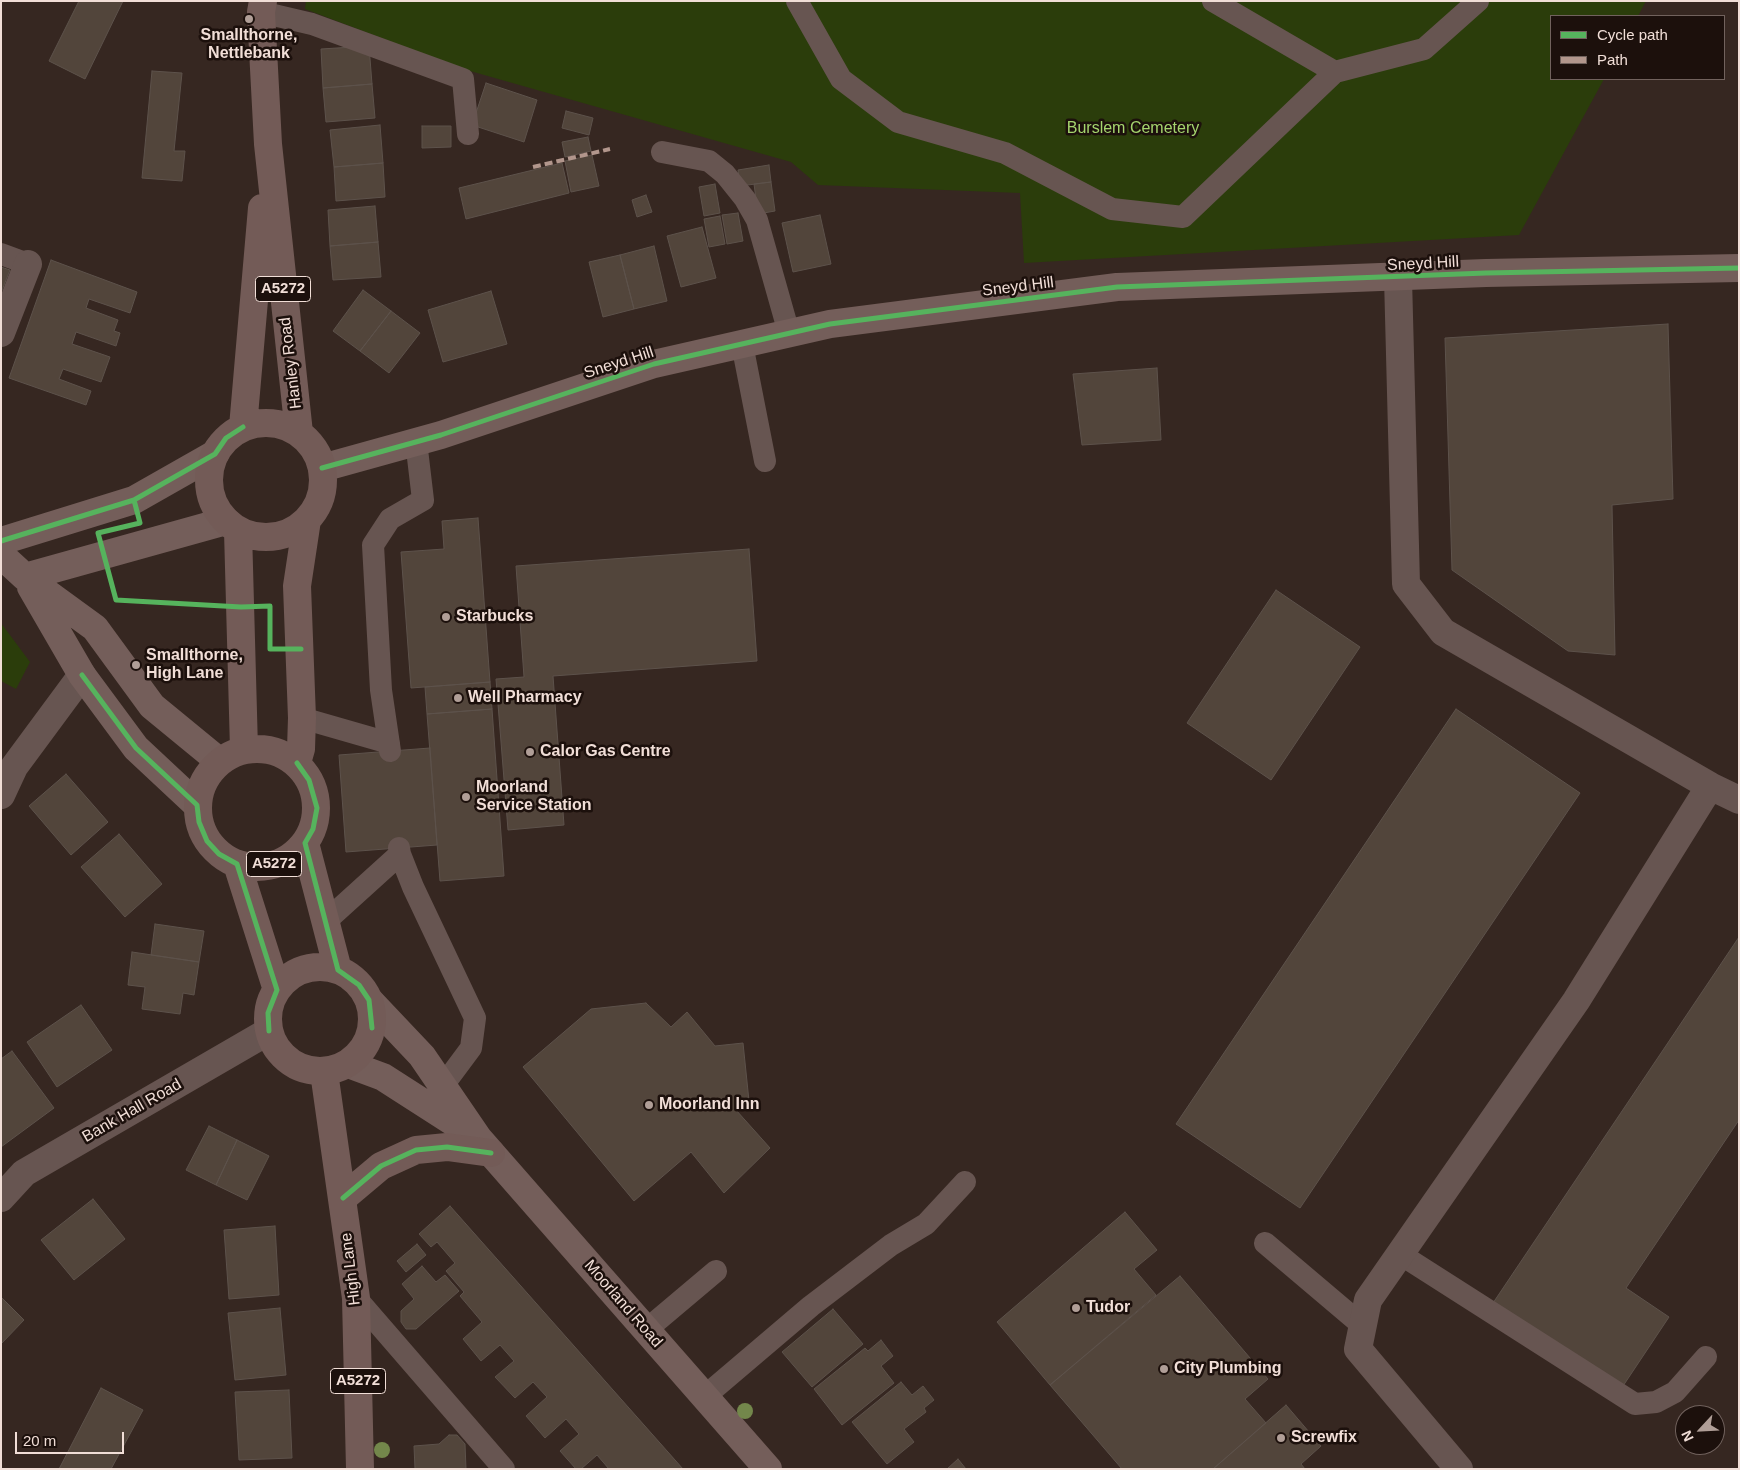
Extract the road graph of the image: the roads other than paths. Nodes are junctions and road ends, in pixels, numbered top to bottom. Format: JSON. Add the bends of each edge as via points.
{"nodes":[{"id":1,"x":797,"y":1,"type":"edge"},
{"id":2,"x":1213,"y":1,"type":"edge"},
{"id":3,"x":1478,"y":1,"type":"edge"},
{"id":4,"x":262,"y":6,"type":"edge"},
{"id":5,"x":1335,"y":72,"type":"junction"},
{"id":6,"x":468,"y":134,"type":"dead end"},
{"id":7,"x":268,"y":144,"type":"junction"},
{"id":8,"x":662,"y":152,"type":"dead end"},
{"id":9,"x":1,"y":254,"type":"edge"},
{"id":10,"x":28,"y":264,"type":"joint"},
{"id":11,"x":1739,"y":268,"type":"edge"},
{"id":12,"x":1398,"y":278,"type":"junction"},
{"id":13,"x":1,"y":333,"type":"edge"},
{"id":14,"x":789,"y":333,"type":"junction"},
{"id":15,"x":742,"y":344,"type":"junction"},
{"id":16,"x":243,"y":427,"type":"junction"},
{"id":17,"x":299,"y":433,"type":"junction"},
{"id":18,"x":416,"y":441,"type":"junction"},
{"id":19,"x":215,"y":454,"type":"junction"},
{"id":20,"x":765,"y":461,"type":"dead end"},
{"id":21,"x":322,"y":468,"type":"junction"},
{"id":22,"x":307,"y":520,"type":"junction"},
{"id":23,"x":232,"y":526,"type":"junction"},
{"id":24,"x":1,"y":541,"type":"edge"},
{"id":25,"x":1,"y":555,"type":"edge"},
{"id":26,"x":25,"y":577,"type":"junction"},
{"id":27,"x":82,"y":675,"type":"junction"},
{"id":28,"x":302,"y":718,"type":"junction"},
{"id":29,"x":244,"y":749,"type":"junction"},
{"id":30,"x":219,"y":761,"type":"junction"},
{"id":31,"x":297,"y":763,"type":"junction"},
{"id":32,"x":1710,"y":786,"type":"junction"},
{"id":33,"x":1,"y":795,"type":"edge"},
{"id":34,"x":1739,"y":800,"type":"edge"},
{"id":35,"x":197,"y":805,"type":"junction"},
{"id":36,"x":305,"y":843,"type":"junction"},
{"id":37,"x":237,"y":864,"type":"junction"},
{"id":38,"x":326,"y":921,"type":"junction"},
{"id":39,"x":338,"y":970,"type":"junction"},
{"id":40,"x":277,"y":990,"type":"junction"},
{"id":41,"x":369,"y":1000,"type":"junction"},
{"id":42,"x":269,"y":1032,"type":"junction"},
{"id":43,"x":336,"y":1068,"type":"junction"},
{"id":44,"x":442,"y":1086,"type":"junction"},
{"id":45,"x":484,"y":1146,"type":"junction"},
{"id":46,"x":965,"y":1182,"type":"dead end"},
{"id":47,"x":1,"y":1198,"type":"edge"},
{"id":48,"x":343,"y":1198,"type":"junction"},
{"id":49,"x":1265,"y":1243,"type":"dead end"},
{"id":50,"x":1400,"y":1254,"type":"junction"},
{"id":51,"x":716,"y":1271,"type":"dead end"},
{"id":52,"x":356,"y":1298,"type":"junction"},
{"id":53,"x":1363,"y":1326,"type":"junction"},
{"id":54,"x":646,"y":1330,"type":"junction"},
{"id":55,"x":1706,"y":1357,"type":"dead end"},
{"id":56,"x":704,"y":1397,"type":"junction"},
{"id":57,"x":360,"y":1469,"type":"edge"},
{"id":58,"x":504,"y":1469,"type":"edge"},
{"id":59,"x":768,"y":1469,"type":"edge"},
{"id":60,"x":1459,"y":1469,"type":"edge"}],
"edges":[{"from":1,"to":5,"type":"lane","via":[[841,79],[898,122],[1005,153],[1112,209],[1183,217]]},
{"from":2,"to":5,"type":"lane"},
{"from":3,"to":5,"type":"lane","via":[[1424,49]]},
{"from":4,"to":6,"type":"lane","via":[[463,79]]},
{"from":4,"to":7,"type":"main road","name":"Hanley Road","number":"A5272"},
{"from":7,"to":16,"type":"main road","name":"Hanley Road","number":"A5272"},
{"from":7,"to":17,"type":"main road","name":"Hanley Road","number":"A5272"},
{"from":8,"to":14,"type":"lane","via":[[708,160],[725,174],[745,199],[757,220]]},
{"from":9,"to":10,"type":"lane"},
{"from":10,"to":13,"type":"street"},
{"from":11,"to":12,"type":"main road","name":"Sneyd Hill"},
{"from":12,"to":14,"type":"main road","name":"Sneyd Hill","via":[[1117,287],[830,324]]},
{"from":12,"to":32,"type":"street","via":[[1406,584],[1443,632]]},
{"from":14,"to":15,"type":"main road","name":"Sneyd Hill"},
{"from":15,"to":18,"type":"main road","name":"Sneyd Hill","via":[[654,364]]},
{"from":15,"to":20,"type":"lane"},
{"from":16,"to":17,"type":"main road","via":[[274,423]]},
{"from":16,"to":19,"type":"main road","via":[[226,438]]},
{"from":17,"to":21,"type":"main road","via":[[313,447]]},
{"from":18,"to":21,"type":"main road","name":"Sneyd Hill"},
{"from":18,"to":28,"type":"lane","via":[[423,500],[390,519],[374,545],[381,690],[390,747]]},
{"from":19,"to":23,"type":"main road","via":[[210,466],[209,486],[214,505]]},
{"from":19,"to":24,"type":"main road","via":[[134,500]]},
{"from":21,"to":22,"type":"main road","via":[[323,488]]},
{"from":22,"to":23,"type":"main road","via":[[291,532],[275,537],[255,537]]},
{"from":22,"to":28,"type":"main road","via":[[297,586]]},
{"from":23,"to":26,"type":"main road"},
{"from":23,"to":29,"type":"main road"},
{"from":25,"to":26,"type":"main road"},
{"from":26,"to":27,"type":"main road"},
{"from":26,"to":30,"type":"main road","via":[[95,628],[152,706]]},
{"from":27,"to":33,"type":"street","via":[[14,767]]},
{"from":27,"to":35,"type":"main road","via":[[136,748]]},
{"from":28,"to":31,"type":"main road"},
{"from":29,"to":30,"type":"main road","number":"A5272"},
{"from":29,"to":31,"type":"main road","number":"A5272","via":[[265,748]]},
{"from":30,"to":35,"type":"main road","number":"A5272","via":[[201,785]]},
{"from":31,"to":36,"type":"main road","number":"A5272","via":[[310,780],[317,808],[313,829]]},
{"from":32,"to":34,"type":"street"},
{"from":32,"to":50,"type":"street","via":[[1576,1002]]},
{"from":35,"to":37,"type":"main road","number":"A5272","via":[[199,822],[207,841],[219,854]]},
{"from":36,"to":37,"type":"main road","number":"A5272","via":[[290,858],[267,867]]},
{"from":36,"to":38,"type":"main road","number":"A5272"},
{"from":37,"to":40,"type":"main road","number":"A5272"},
{"from":38,"to":39,"type":"main road","number":"A5272"},
{"from":38,"to":44,"type":"lane","via":[[400,851],[413,887],[475,1018],[471,1048]]},
{"from":39,"to":40,"type":"main road","via":[[320,967],[302,970],[289,977]]},
{"from":39,"to":41,"type":"main road","via":[[359,985]]},
{"from":40,"to":42,"type":"main road","via":[[268,1013]]},
{"from":41,"to":43,"type":"main road","via":[[372,1028],[362,1051]]},
{"from":41,"to":44,"type":"main road","name":"Moorland Road","via":[[422,1056]]},
{"from":42,"to":43,"type":"main road","via":[[285,1058],[306,1070]]},
{"from":42,"to":47,"type":"street","name":"Bank Hall Road","via":[[24,1173]]},
{"from":43,"to":45,"type":"main road","name":"Moorland Road","via":[[383,1077]]},
{"from":43,"to":48,"type":"main road","name":"High Lane","number":"A5272"},
{"from":44,"to":45,"type":"main road","name":"Moorland Road"},
{"from":45,"to":48,"type":"main road","via":[[416,1150],[381,1166]]},
{"from":45,"to":54,"type":"main road","name":"Moorland Road"},
{"from":46,"to":56,"type":"lane","via":[[926,1224],[891,1245],[812,1306]]},
{"from":48,"to":52,"type":"main road","name":"High Lane","number":"A5272"},
{"from":49,"to":53,"type":"lane"},
{"from":50,"to":53,"type":"street","via":[[1368,1300]]},
{"from":50,"to":55,"type":"lane","via":[[1635,1404],[1656,1402],[1674,1392]]},
{"from":51,"to":54,"type":"lane"},
{"from":52,"to":57,"type":"main road","name":"High Lane","number":"A5272"},
{"from":52,"to":58,"type":"lane"},
{"from":53,"to":60,"type":"street","via":[[1358,1348]]},
{"from":54,"to":56,"type":"main road","name":"Moorland Road"},
{"from":56,"to":59,"type":"main road","name":"Moorland Road"}]}
